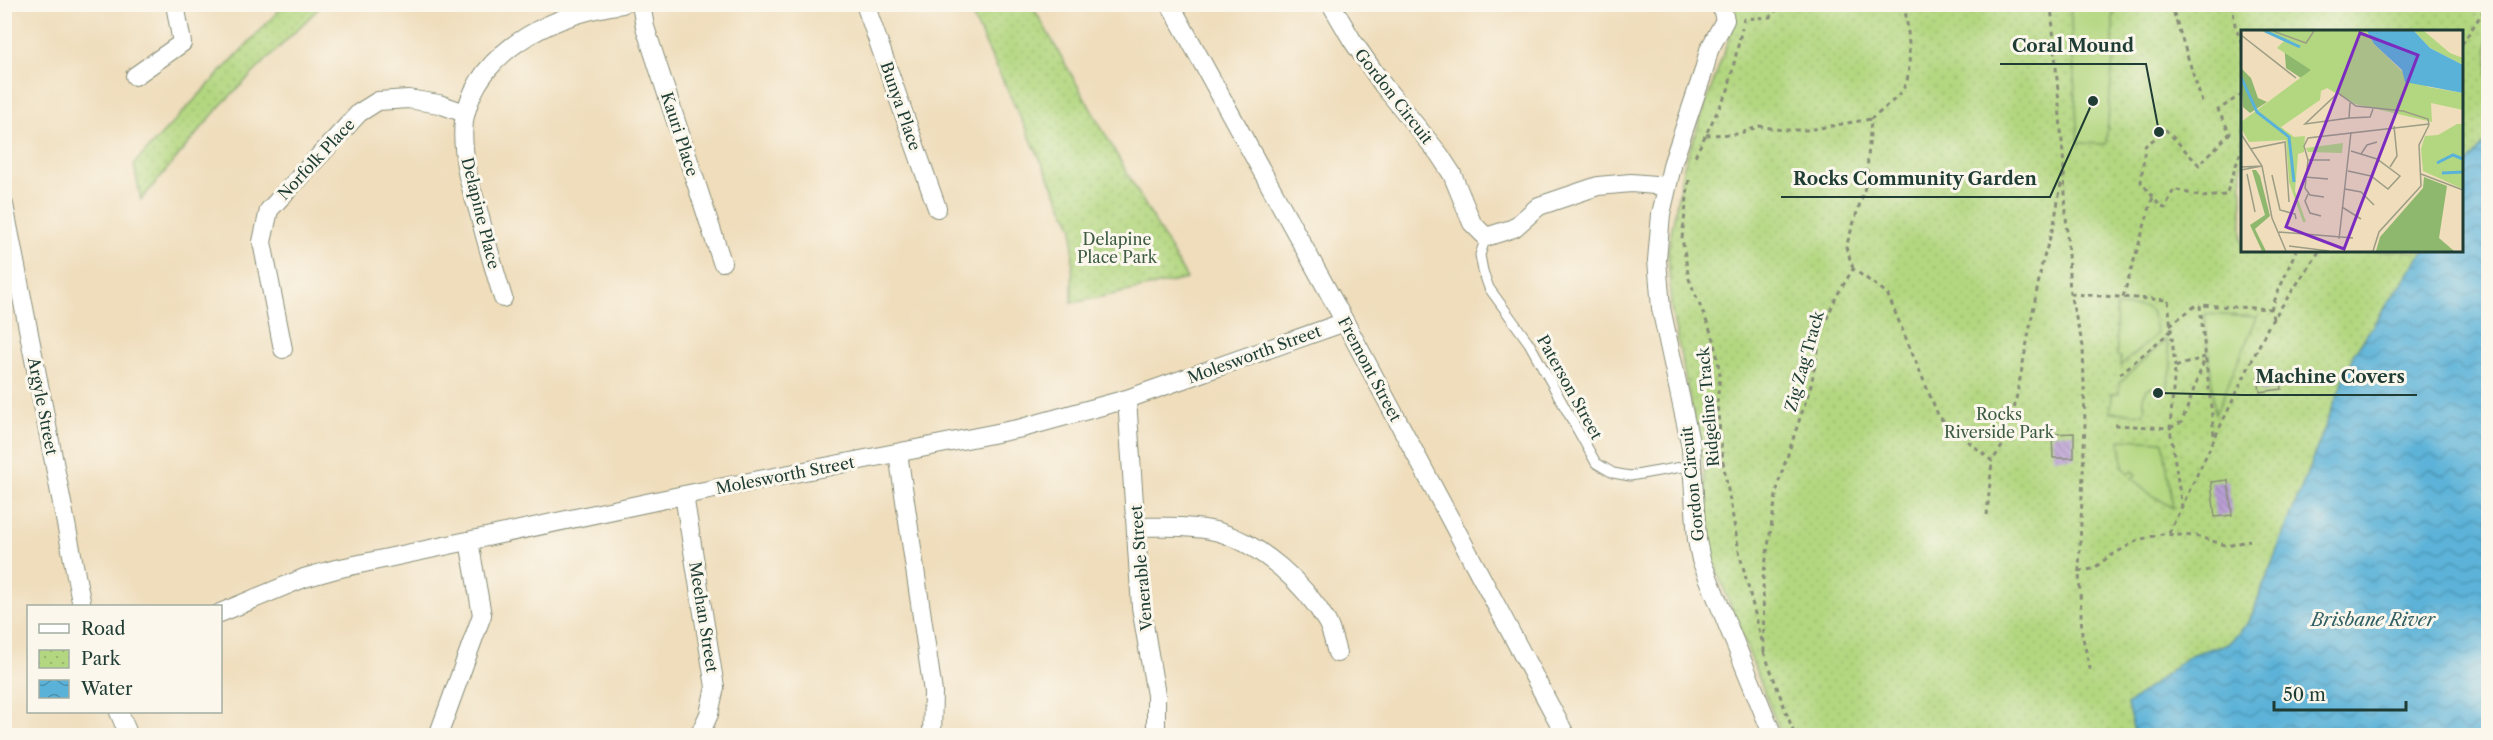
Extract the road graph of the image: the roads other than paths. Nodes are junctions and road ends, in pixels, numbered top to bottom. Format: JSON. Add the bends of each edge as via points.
{"nodes":[{"id":1,"x":175,"y":4,"type":"edge"},
{"id":2,"x":622,"y":4,"type":"edge"},
{"id":3,"x":641,"y":4,"type":"edge"},
{"id":4,"x":865,"y":4,"type":"edge"},
{"id":5,"x":1170,"y":4,"type":"edge"},
{"id":6,"x":1331,"y":4,"type":"edge"},
{"id":7,"x":1721,"y":4,"type":"edge"},
{"id":8,"x":135,"y":76,"type":"dead end"},
{"id":9,"x":465,"y":113,"type":"junction"},
{"id":10,"x":1666,"y":186,"type":"junction"},
{"id":11,"x":4,"y":205,"type":"edge"},
{"id":12,"x":937,"y":208,"type":"dead end"},
{"id":13,"x":1486,"y":237,"type":"junction"},
{"id":14,"x":723,"y":262,"type":"dead end"},
{"id":15,"x":503,"y":298,"type":"dead end"},
{"id":16,"x":1345,"y":322,"type":"junction"},
{"id":17,"x":283,"y":349,"type":"dead end"},
{"id":18,"x":1127,"y":399,"type":"junction"},
{"id":19,"x":898,"y":453,"type":"junction"},
{"id":20,"x":1693,"y":465,"type":"junction"},
{"id":21,"x":684,"y":495,"type":"junction"},
{"id":22,"x":1136,"y":527,"type":"junction"},
{"id":23,"x":469,"y":541,"type":"junction"},
{"id":24,"x":82,"y":605,"type":"edge"},
{"id":25,"x":222,"y":612,"type":"edge"},
{"id":26,"x":1337,"y":653,"type":"dead end"},
{"id":27,"x":120,"y":713,"type":"edge"},
{"id":28,"x":129,"y":735,"type":"edge"},
{"id":29,"x":438,"y":735,"type":"edge"},
{"id":30,"x":699,"y":735,"type":"edge"},
{"id":31,"x":932,"y":735,"type":"edge"},
{"id":32,"x":1156,"y":735,"type":"edge"},
{"id":33,"x":1566,"y":735,"type":"edge"},
{"id":34,"x":1773,"y":735,"type":"edge"}],
"edges":[{"from":1,"to":8,"type":"street","via":[[182,43]]},
{"from":2,"to":9,"type":"street","name":"Delapine Place","via":[[546,26],[514,43],[491,64]]},
{"from":3,"to":14,"type":"street","name":"Kauri Place","via":[[645,27]]},
{"from":4,"to":12,"type":"street","name":"Bunya Place"},
{"from":5,"to":16,"type":"street","name":"Fremont Street"},
{"from":6,"to":13,"type":"street","name":"Gordon Circuit","via":[[1383,85],[1439,154],[1452,174],[1472,223]]},
{"from":7,"to":10,"type":"street","name":"Gordon Circuit","via":[[1725,20],[1709,50]]},
{"from":9,"to":15,"type":"street","name":"Delapine Place","via":[[466,168]]},
{"from":9,"to":17,"type":"street","name":"Norfolk Place","via":[[408,99],[378,101],[358,113],[269,210],[262,242]]},
{"from":10,"to":13,"type":"street","via":[[1598,186],[1539,206],[1514,228]]},
{"from":10,"to":20,"type":"street","name":"Gordon Circuit","via":[[1657,260],[1661,308]]},
{"from":11,"to":24,"type":"street","name":"Argyle Street"},
{"from":13,"to":20,"type":"lane","name":"Paterson Street","via":[[1480,255],[1489,288],[1529,343],[1596,463],[1613,473],[1630,476]]},
{"from":16,"to":18,"type":"street","name":"Molesworth Street"},
{"from":16,"to":33,"type":"street","name":"Fremont Street"},
{"from":18,"to":19,"type":"street","name":"Molesworth Street","via":[[1022,428]]},
{"from":18,"to":22,"type":"street","name":"Venerable Street"},
{"from":19,"to":21,"type":"street","name":"Molesworth Street"},
{"from":19,"to":31,"type":"street","via":[[933,692]]},
{"from":20,"to":34,"type":"street","name":"Gordon Circuit","via":[[1701,560]]},
{"from":21,"to":23,"type":"street","name":"Molesworth Street"},
{"from":21,"to":30,"type":"street","name":"Meehan Street","via":[[715,687]]},
{"from":22,"to":26,"type":"street","via":[[1219,532],[1262,552],[1290,574],[1327,623]]},
{"from":22,"to":32,"type":"street","name":"Venerable Street","via":[[1141,607],[1156,695]]},
{"from":23,"to":25,"type":"street","name":"Molesworth Street","via":[[304,578]]},
{"from":23,"to":29,"type":"street","via":[[482,615]]},
{"from":27,"to":28,"type":"street"}]}
